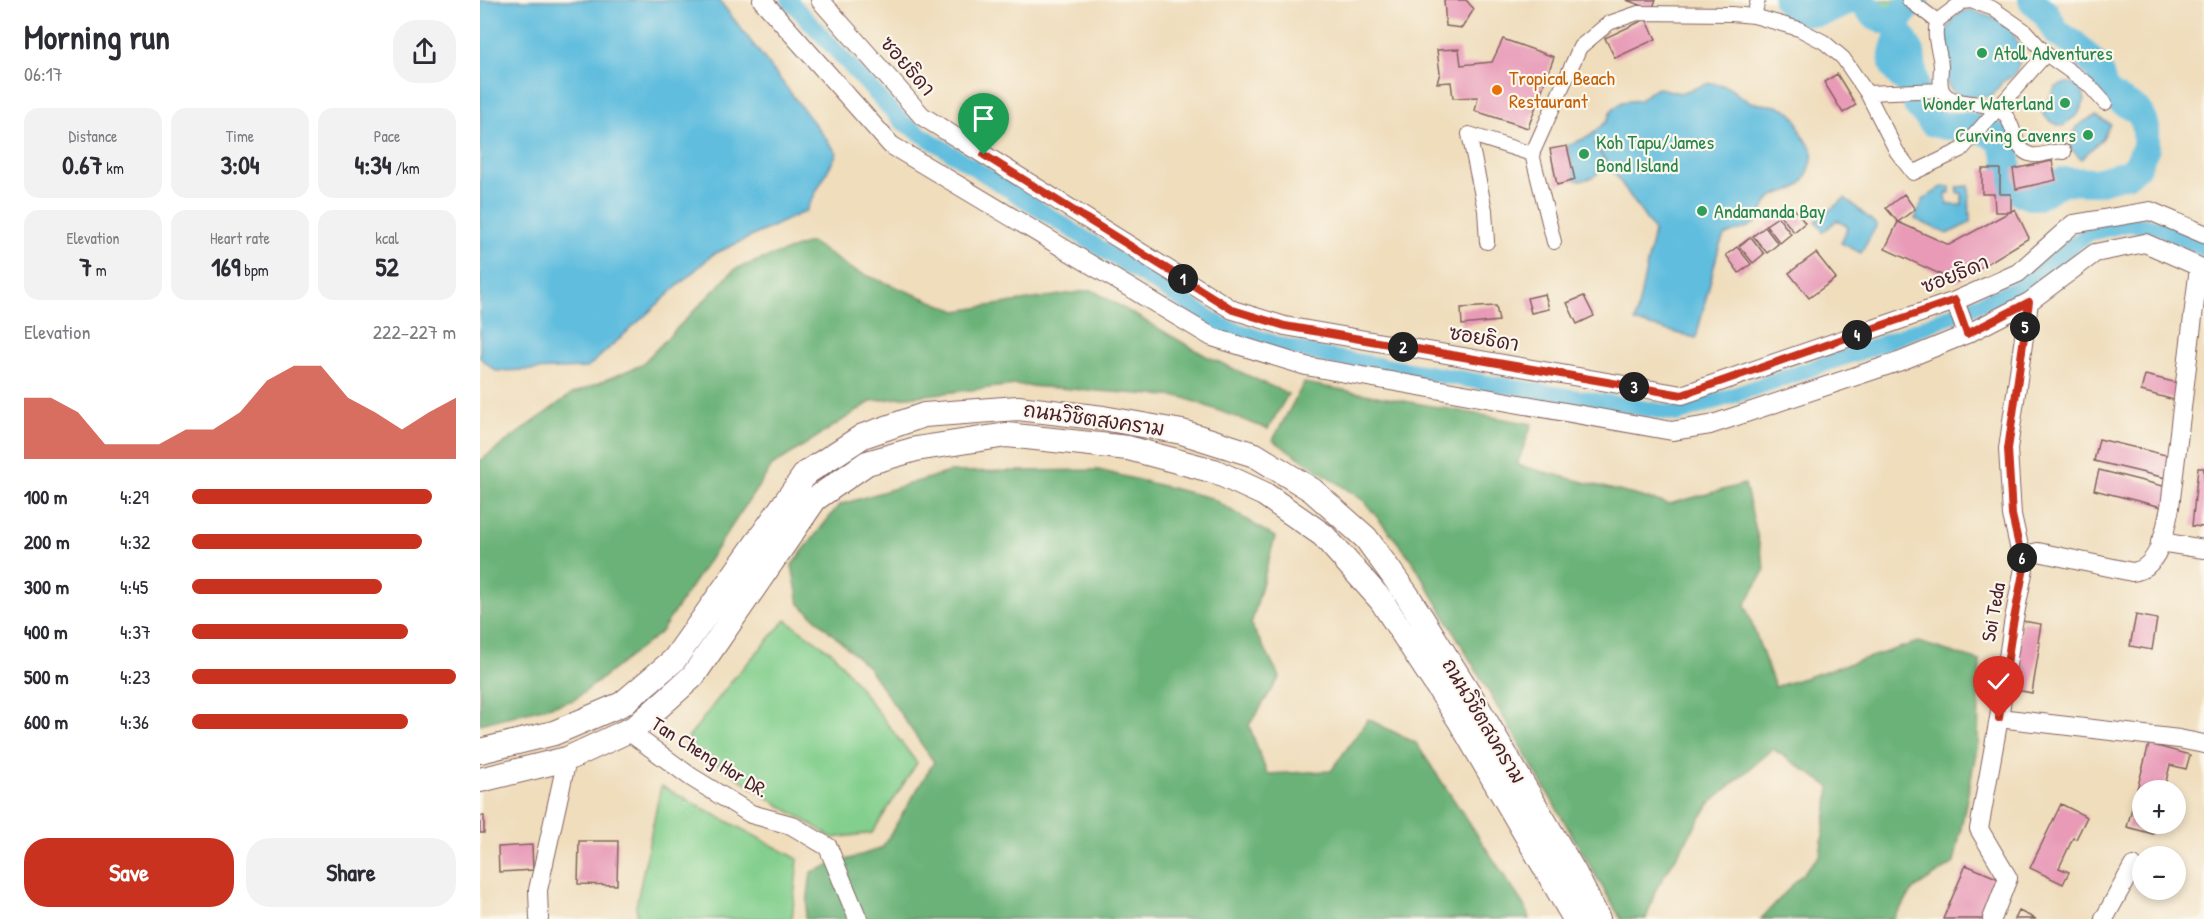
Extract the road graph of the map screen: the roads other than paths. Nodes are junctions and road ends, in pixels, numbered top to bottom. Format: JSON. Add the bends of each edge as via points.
{"nodes":[{"id":1,"x":762,"y":0,"type":"edge"},
{"id":2,"x":820,"y":0,"type":"edge"},
{"id":3,"x":1758,"y":0,"type":"edge"},
{"id":4,"x":1910,"y":0,"type":"edge"},
{"id":5,"x":1639,"y":6,"type":"edge"},
{"id":6,"x":1754,"y":16,"type":"junction"},
{"id":7,"x":1934,"y":19,"type":"junction"},
{"id":8,"x":2046,"y":54,"type":"junction"},
{"id":9,"x":1936,"y":91,"type":"junction"},
{"id":10,"x":1873,"y":93,"type":"junction"},
{"id":11,"x":2105,"y":103,"type":"dead end"},
{"id":12,"x":1996,"y":113,"type":"junction"},
{"id":13,"x":2064,"y":152,"type":"dead end"},
{"id":14,"x":1532,"y":154,"type":"junction"},
{"id":15,"x":2204,"y":234,"type":"edge"},
{"id":16,"x":1487,"y":242,"type":"dead end"},
{"id":17,"x":1554,"y":242,"type":"dead end"},
{"id":18,"x":2202,"y":268,"type":"edge"},
{"id":19,"x":1955,"y":300,"type":"junction"},
{"id":20,"x":2029,"y":302,"type":"junction"},
{"id":21,"x":1967,"y":334,"type":"junction"},
{"id":22,"x":2160,"y":542,"type":"junction"},
{"id":23,"x":2204,"y":549,"type":"edge"},
{"id":24,"x":2021,"y":556,"type":"junction"},
{"id":25,"x":1999,"y":718,"type":"junction"},
{"id":26,"x":628,"y":731,"type":"junction"},
{"id":27,"x":2204,"y":744,"type":"edge"},
{"id":28,"x":480,"y":752,"type":"edge"},
{"id":29,"x":567,"y":759,"type":"junction"},
{"id":30,"x":480,"y":780,"type":"edge"},
{"id":31,"x":2132,"y":868,"type":"edge"},
{"id":32,"x":539,"y":919,"type":"edge"},
{"id":33,"x":858,"y":919,"type":"edge"},
{"id":34,"x":1575,"y":919,"type":"edge"},
{"id":35,"x":1598,"y":919,"type":"edge"},
{"id":36,"x":1992,"y":919,"type":"edge"},
{"id":37,"x":2104,"y":919,"type":"edge"}],
"edges":[{"from":1,"to":21,"type":"street","via":[[891,144],[1212,337],[1306,366],[1672,431],[1710,425],[1901,361]]},
{"from":2,"to":19,"type":"street","name":"ซอยธิดา","via":[[922,116],[1233,310],[1285,326],[1682,395]]},
{"from":3,"to":6,"type":"street"},
{"from":4,"to":7,"type":"street"},
{"from":5,"to":6,"type":"street","via":[[1667,12]]},
{"from":5,"to":14,"type":"street","via":[[1609,23],[1580,47]]},
{"from":6,"to":10,"type":"street","via":[[1799,29],[1824,42]]},
{"from":7,"to":8,"type":"street","via":[[1962,2],[1980,3],[2005,15]]},
{"from":7,"to":9,"type":"street","via":[[1941,66]]},
{"from":8,"to":11,"type":"street","via":[[2088,84]]},
{"from":8,"to":12,"type":"street"},
{"from":9,"to":10,"type":"street"},
{"from":9,"to":12,"type":"street","via":[[1961,102],[1982,104]]},
{"from":10,"to":12,"type":"street","via":[[1897,152],[1913,173],[1961,150]]},
{"from":12,"to":13,"type":"street","via":[[2008,118],[2014,137],[2025,152]]},
{"from":14,"to":16,"type":"street","via":[[1469,134],[1485,210]]},
{"from":14,"to":17,"type":"street"},
{"from":15,"to":19,"type":"street","name":"ซอยธิดา","via":[[2150,211],[2073,224],[2018,273]]},
{"from":18,"to":20,"type":"street","via":[[2145,243],[2095,253]]},
{"from":18,"to":22,"type":"street","via":[[2172,495]]},
{"from":19,"to":21,"type":"street"},
{"from":20,"to":21,"type":"street"},
{"from":20,"to":24,"type":"street","name":"Soi Teda","via":[[2008,449],[2012,515]]},
{"from":22,"to":23,"type":"street"},
{"from":22,"to":24,"type":"street","via":[[2150,563],[2137,572],[2038,552]]},
{"from":24,"to":25,"type":"street","name":"Soi Teda","via":[[2024,568]]},
{"from":25,"to":27,"type":"street"},
{"from":25,"to":36,"type":"street","name":"Soi Teda","via":[[1979,828],[2008,878]]},
{"from":26,"to":29,"type":"main road","name":"ถนนวิชิตสงคราม"},
{"from":26,"to":33,"type":"street","name":"Tan Cheng Hor DR.","via":[[751,814],[791,825],[828,847]]},
{"from":26,"to":34,"type":"main road","name":"ถนนวิชิตสงคราม","via":[[693,676],[815,499],[867,463],[916,449],[1007,435],[1128,448],[1214,471],[1264,494],[1323,535],[1395,620],[1460,721]]},
{"from":28,"to":35,"type":"main road","name":"ถนนวิชิตสงคราม","via":[[554,733],[622,704],[674,660],[806,473],[863,436],[924,415],[1018,408],[1103,418],[1182,432],[1254,455],[1312,490],[1366,538],[1475,703]]},
{"from":29,"to":30,"type":"main road","name":"ถนนวิชิตสงคราม"},
{"from":29,"to":32,"type":"street","via":[[538,890]]},
{"from":31,"to":37,"type":"street"}]}
